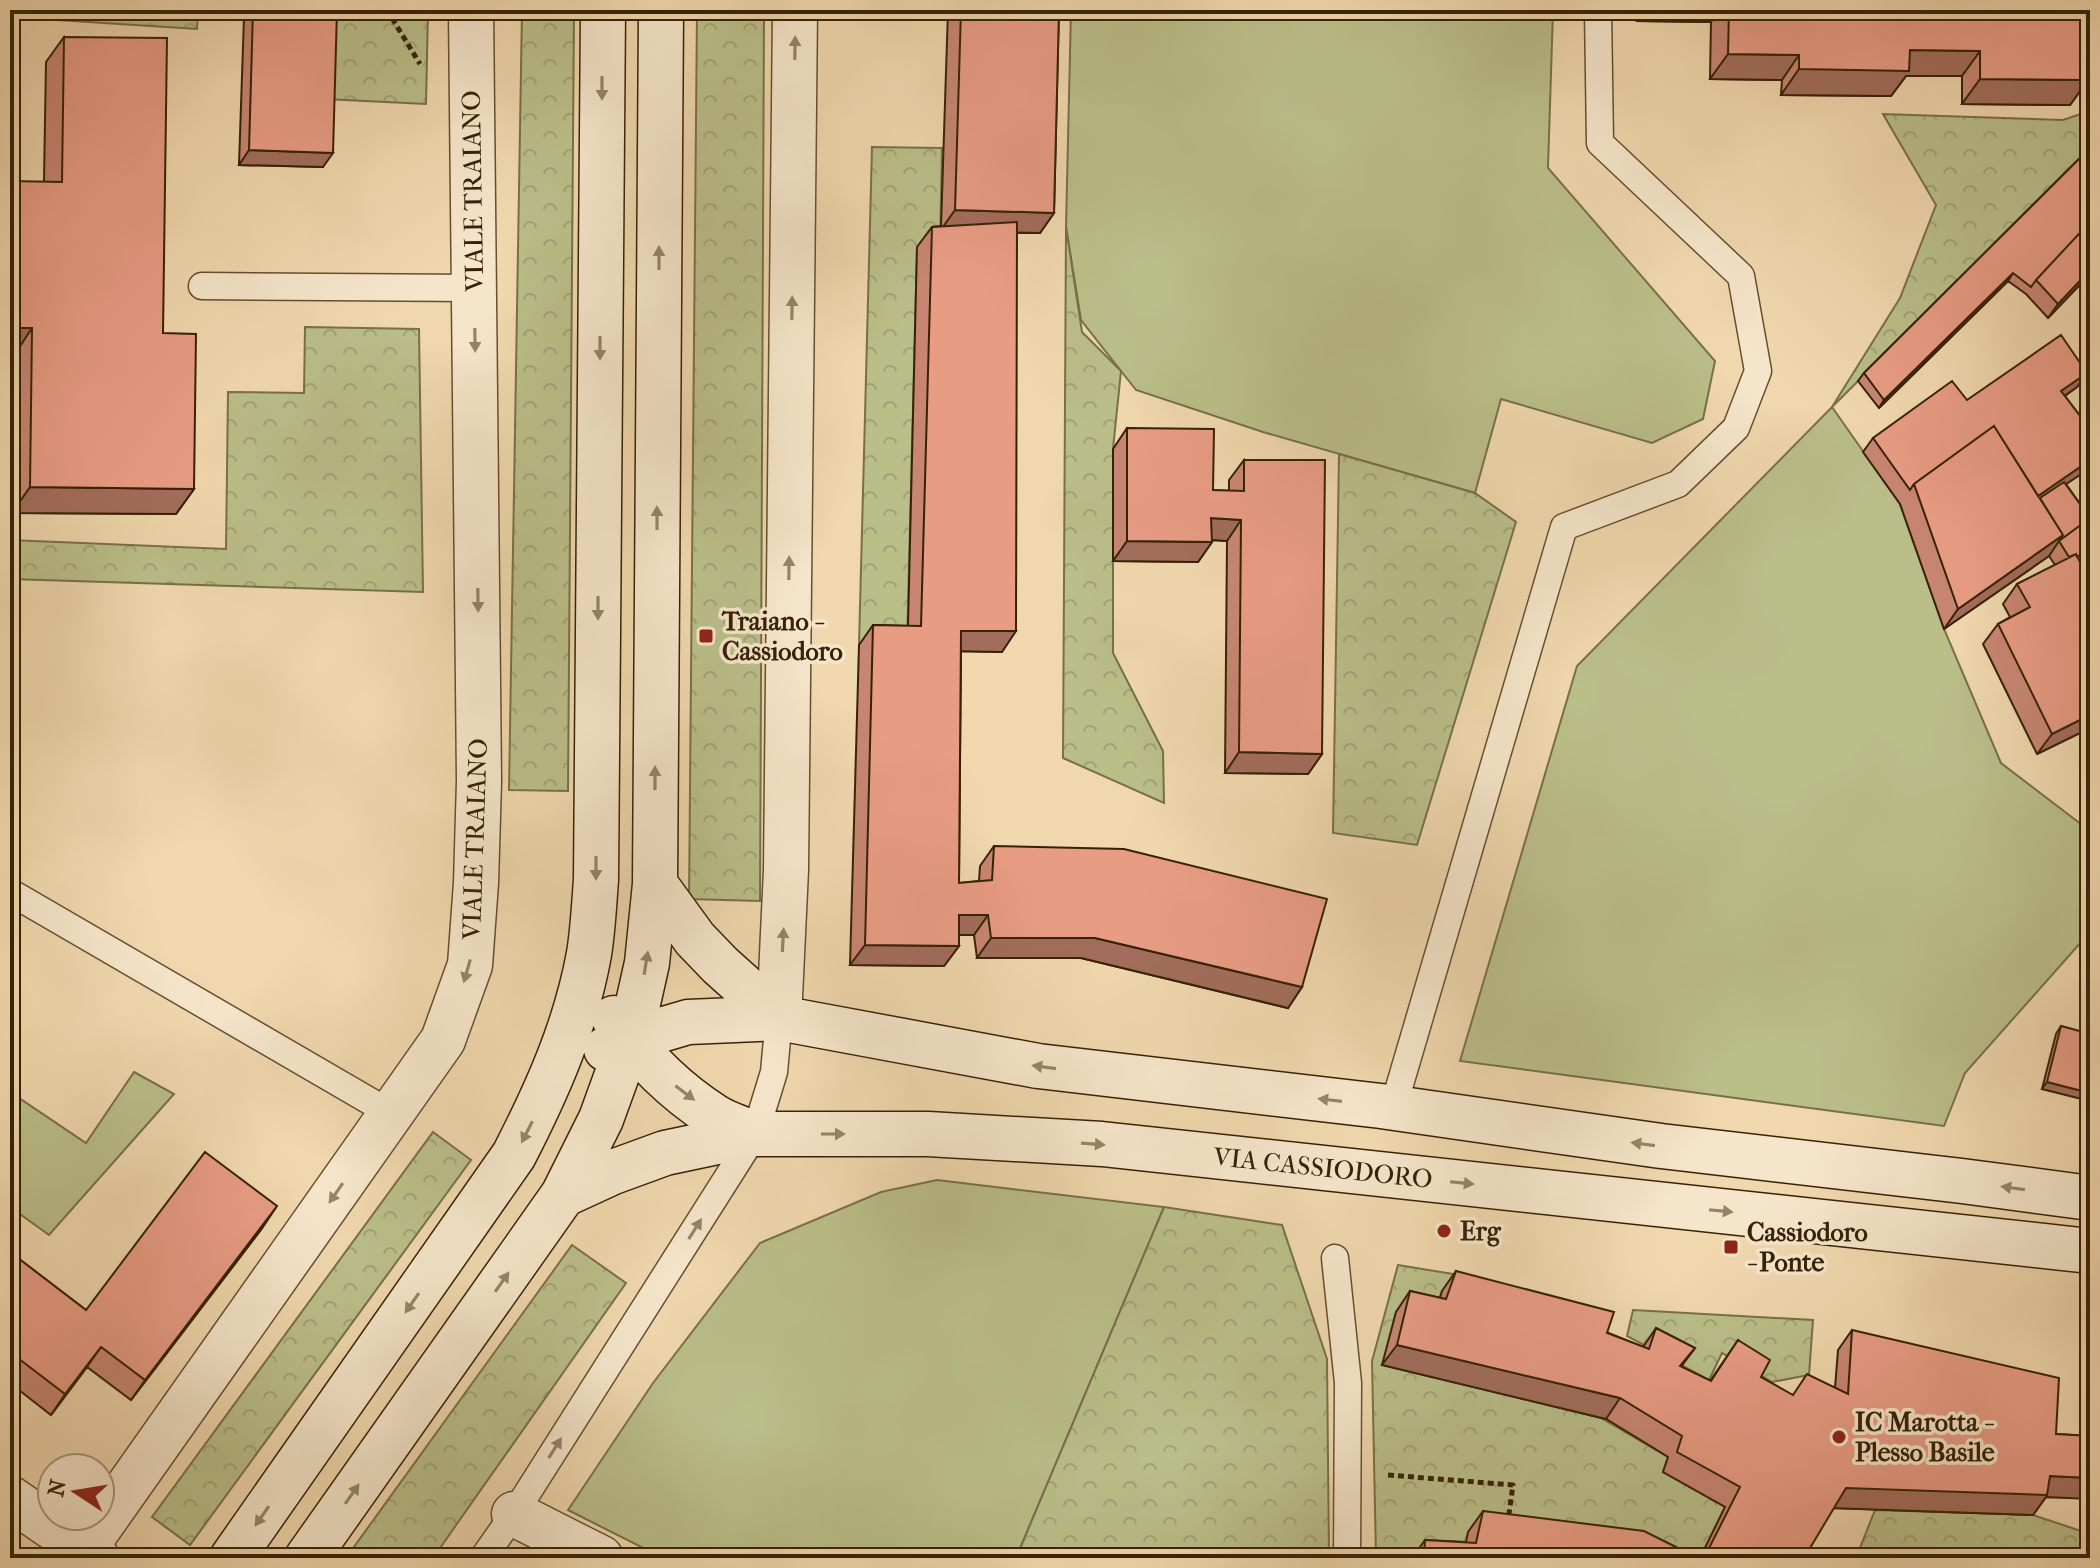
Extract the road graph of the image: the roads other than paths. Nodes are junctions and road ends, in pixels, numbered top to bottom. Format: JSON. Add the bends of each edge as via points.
{"nodes":[{"id":1,"x":471,"y":10,"type":"edge"},
{"id":2,"x":603,"y":10,"type":"edge"},
{"id":3,"x":661,"y":10,"type":"edge"},
{"id":4,"x":795,"y":10,"type":"edge"},
{"id":5,"x":1598,"y":10,"type":"edge"},
{"id":6,"x":202,"y":286,"type":"dead end"},
{"id":7,"x":474,"y":288,"type":"junction"},
{"id":8,"x":655,"y":884,"type":"junction"},
{"id":9,"x":10,"y":892,"type":"edge"},
{"id":10,"x":589,"y":953,"type":"junction"},
{"id":11,"x":779,"y":1018,"type":"junction"},
{"id":12,"x":630,"y":1039,"type":"junction"},
{"id":13,"x":548,"y":1090,"type":"junction"},
{"id":14,"x":1393,"y":1108,"type":"junction"},
{"id":15,"x":392,"y":1114,"type":"junction"},
{"id":16,"x":755,"y":1134,"type":"junction"},
{"id":17,"x":563,"y":1195,"type":"junction"},
{"id":18,"x":2090,"y":1198,"type":"edge"},
{"id":19,"x":2090,"y":1251,"type":"edge"},
{"id":20,"x":1335,"y":1258,"type":"dead end"},
{"id":21,"x":10,"y":1498,"type":"edge"},
{"id":22,"x":514,"y":1514,"type":"junction"},
{"id":23,"x":86,"y":1555,"type":"edge"},
{"id":24,"x":232,"y":1558,"type":"edge"},
{"id":25,"x":307,"y":1558,"type":"edge"},
{"id":26,"x":483,"y":1558,"type":"edge"},
{"id":27,"x":601,"y":1558,"type":"edge"},
{"id":28,"x":1347,"y":1558,"type":"edge"}],
"edges":[{"from":1,"to":7,"type":"main road","name":"VIALE TRAIANO"},
{"from":2,"to":10,"type":"main road","one_way":true,"via":[[596,880]]},
{"from":8,"to":3,"type":"main road","one_way":true},
{"from":11,"to":4,"type":"main road","one_way":true,"via":[[786,870]]},
{"from":5,"to":14,"type":"lane","via":[[1600,143],[1741,276],[1758,371],[1736,428],[1678,484],[1564,527]]},
{"from":6,"to":7,"type":"lane"},
{"from":7,"to":15,"type":"main road","name":"VIALE TRAIANO","one_way":true,"via":[[479,781],[470,965],[443,1040]]},
{"from":8,"to":11,"type":"main road","via":[[695,939]]},
{"from":12,"to":8,"type":"main road","one_way":true,"via":[[647,963]]},
{"from":9,"to":15,"type":"lane"},
{"from":10,"to":12,"type":"main road","via":[[604,998]]},
{"from":10,"to":13,"type":"main road","via":[[573,1023]]},
{"from":11,"to":12,"type":"main road","via":[[688,1022]]},
{"from":14,"to":11,"type":"main road","one_way":true,"via":[[1038,1066]]},
{"from":11,"to":16,"type":"lane","via":[[774,1072]]},
{"from":12,"to":13,"type":"main road","via":[[571,1068]]},
{"from":12,"to":16,"type":"main road","one_way":true,"via":[[668,1081],[716,1117]]},
{"from":12,"to":17,"type":"main road","via":[[601,1119]]},
{"from":13,"to":24,"type":"main road","one_way":true,"via":[[473,1217]]},
{"from":18,"to":14,"type":"main road","one_way":true},
{"from":15,"to":23,"type":"main road","name":"VIALE TRAIANO","one_way":true},
{"from":16,"to":17,"type":"main road","name":"VIA CASSIODORO","via":[[665,1153]]},
{"from":16,"to":19,"type":"main road","name":"VIA CASSIODORO","one_way":true,"via":[[928,1134],[1102,1144]]},
{"from":22,"to":16,"type":"lane","one_way":true},
{"from":25,"to":17,"type":"main road","one_way":true},
{"from":20,"to":28,"type":"lane","via":[[1348,1383]]},
{"from":21,"to":23,"type":"main road"},
{"from":22,"to":26,"type":"lane"},
{"from":22,"to":27,"type":"main road"}]}
